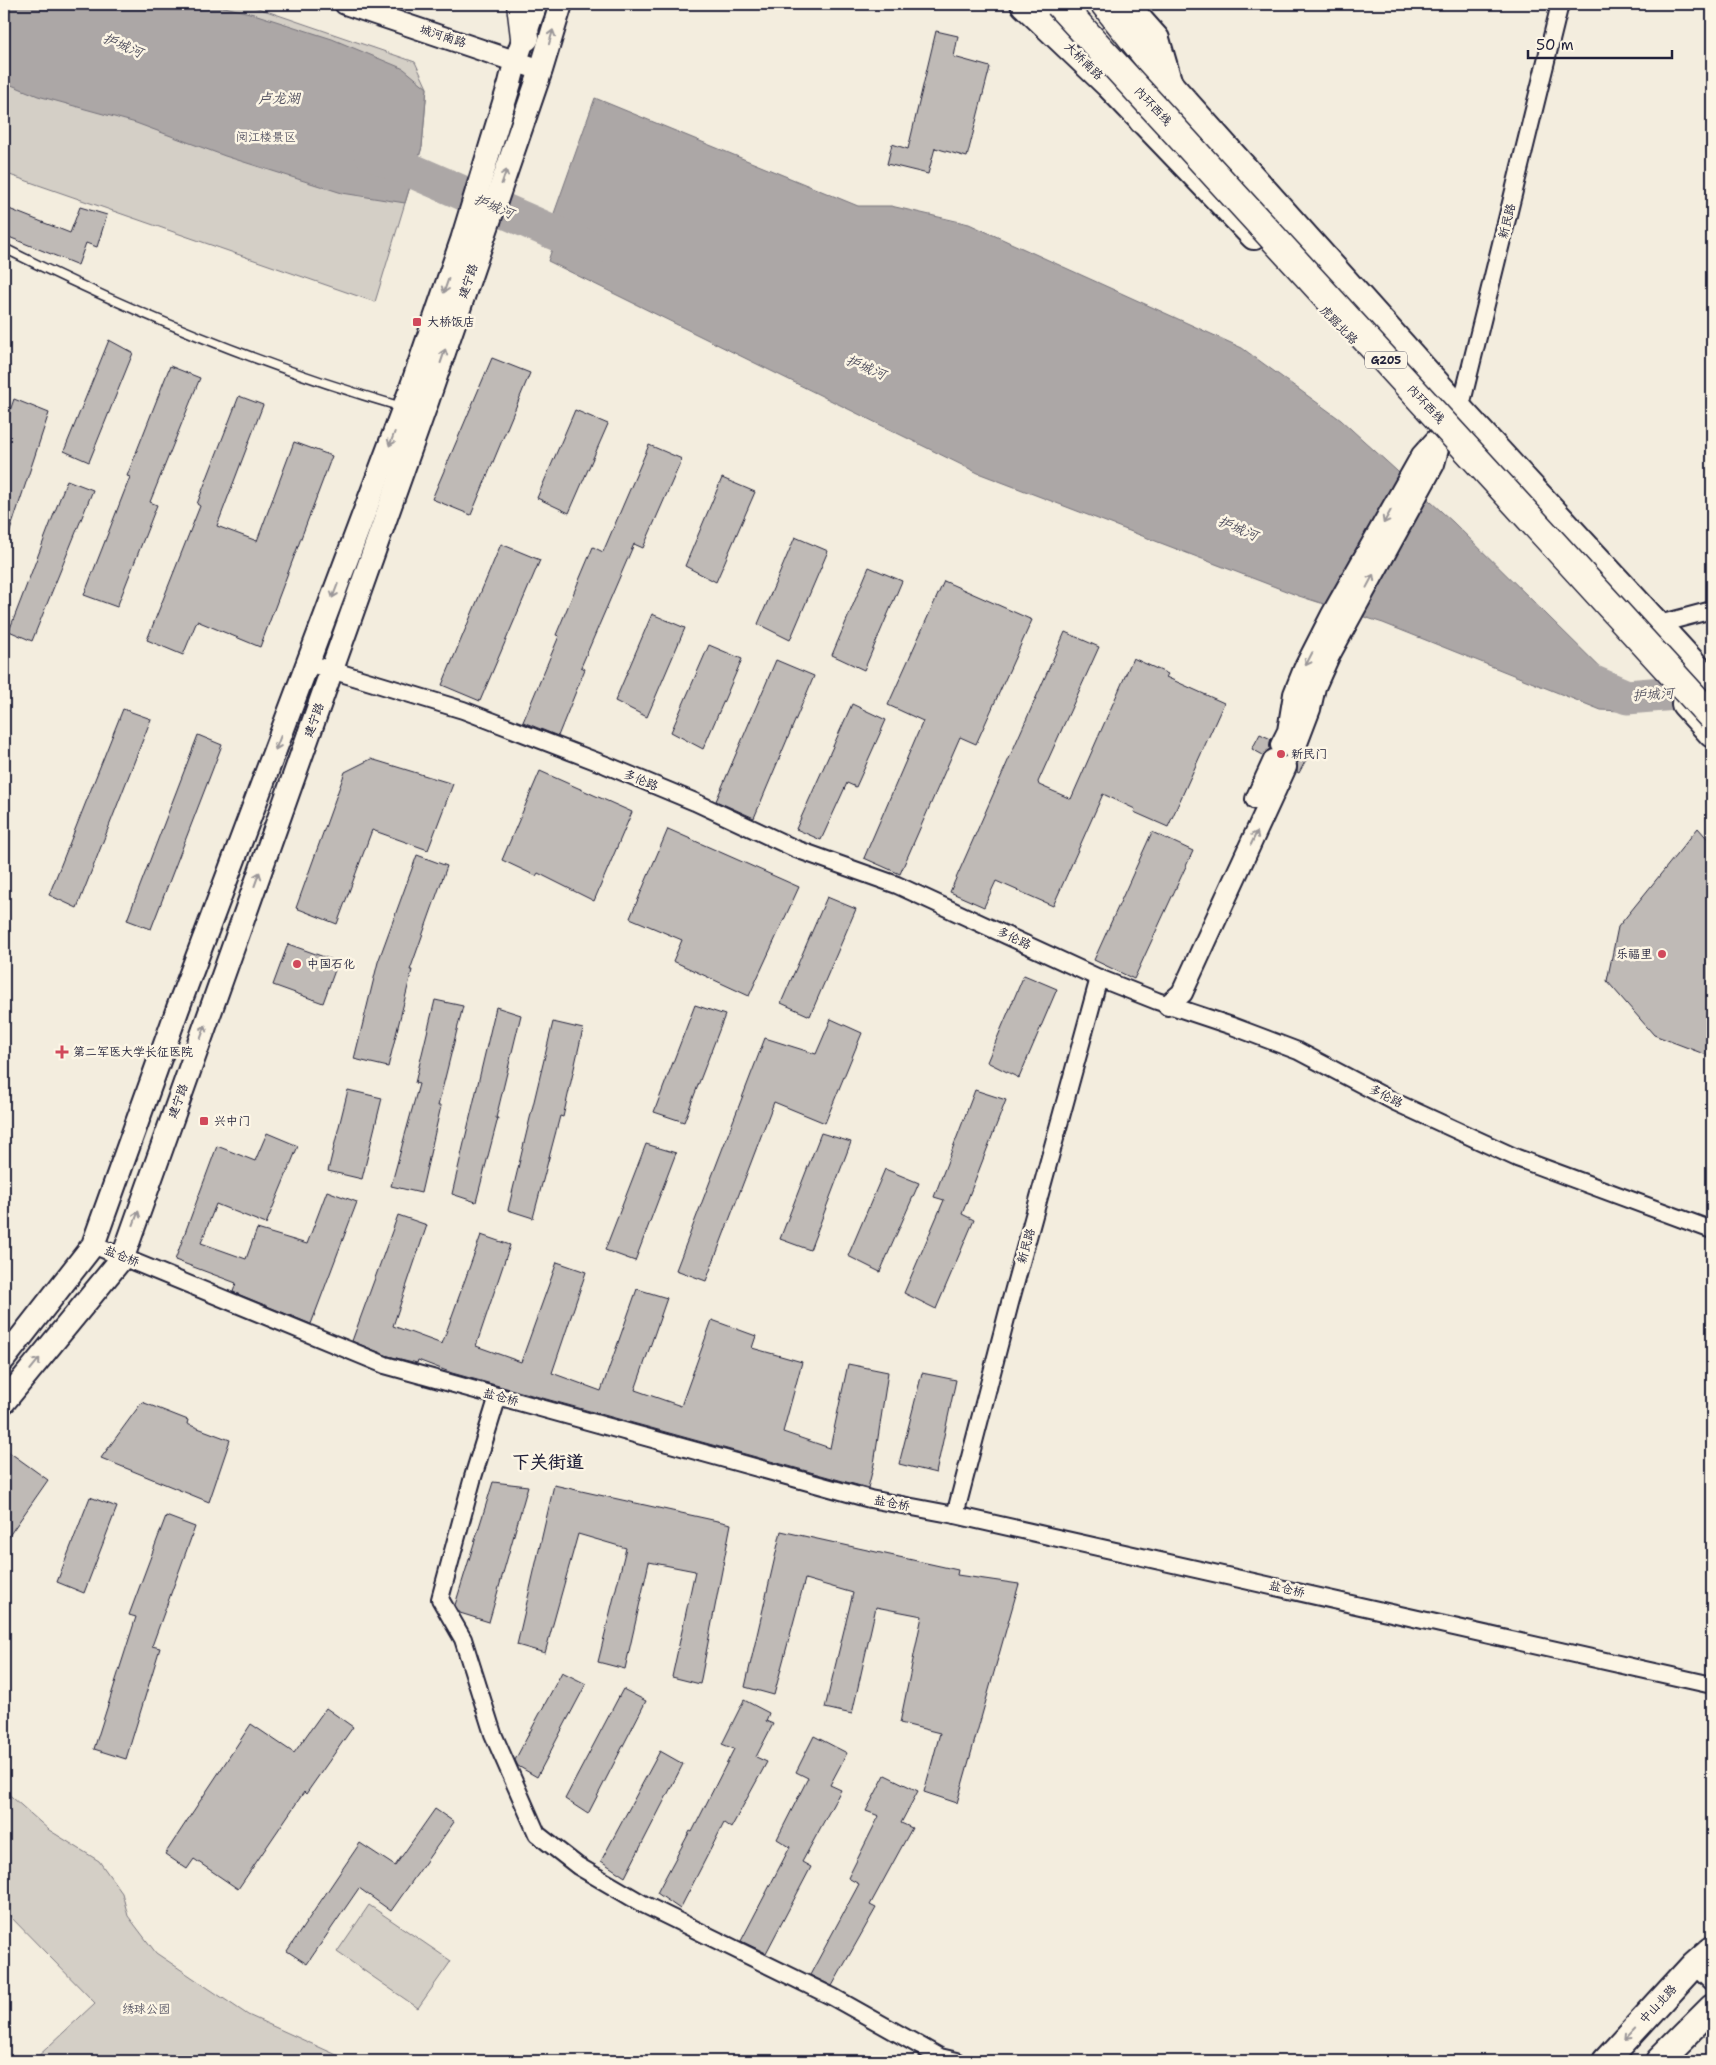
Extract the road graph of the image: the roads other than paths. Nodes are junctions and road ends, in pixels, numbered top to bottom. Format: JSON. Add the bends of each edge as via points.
{"nodes":[{"id":1,"x":344,"y":4,"type":"edge"},
{"id":2,"x":521,"y":4,"type":"edge"},
{"id":3,"x":536,"y":4,"type":"edge"},
{"id":4,"x":561,"y":4,"type":"edge"},
{"id":5,"x":1024,"y":4,"type":"edge"},
{"id":6,"x":1041,"y":4,"type":"edge"},
{"id":7,"x":1059,"y":4,"type":"edge"},
{"id":8,"x":1078,"y":4,"type":"edge"},
{"id":9,"x":1105,"y":4,"type":"edge"},
{"id":10,"x":1125,"y":4,"type":"edge"},
{"id":11,"x":1560,"y":4,"type":"edge"},
{"id":12,"x":520,"y":49,"type":"junction"},
{"id":13,"x":542,"y":70,"type":"junction"},
{"id":14,"x":1169,"y":84,"type":"junction"},
{"id":15,"x":1143,"y":120,"type":"junction"},
{"id":16,"x":4,"y":248,"type":"edge"},
{"id":17,"x":470,"y":248,"type":"junction"},
{"id":18,"x":404,"y":408,"type":"junction"},
{"id":19,"x":1460,"y":410,"type":"junction"},
{"id":20,"x":1442,"y":433,"type":"junction"},
{"id":21,"x":1712,"y":610,"type":"edge"},
{"id":22,"x":1659,"y":624,"type":"junction"},
{"id":23,"x":308,"y":663,"type":"junction"},
{"id":24,"x":332,"y":670,"type":"junction"},
{"id":25,"x":1712,"y":684,"type":"edge"},
{"id":26,"x":1709,"y":718,"type":"edge"},
{"id":27,"x":1099,"y":978,"type":"junction"},
{"id":28,"x":1168,"y":1005,"type":"junction"},
{"id":29,"x":1712,"y":1230,"type":"edge"},
{"id":30,"x":93,"y":1245,"type":"junction"},
{"id":31,"x":122,"y":1257,"type":"junction"},
{"id":32,"x":4,"y":1359,"type":"edge"},
{"id":33,"x":498,"y":1396,"type":"junction"},
{"id":34,"x":4,"y":1402,"type":"edge"},
{"id":35,"x":955,"y":1515,"type":"junction"},
{"id":36,"x":1712,"y":1685,"type":"edge"},
{"id":37,"x":1706,"y":1965,"type":"edge"},
{"id":38,"x":1712,"y":2008,"type":"edge"},
{"id":39,"x":957,"y":2061,"type":"edge"},
{"id":40,"x":1606,"y":2061,"type":"edge"},
{"id":41,"x":1659,"y":2061,"type":"edge"}],
"edges":[{"from":1,"to":12,"type":"street","name":"城河南路"},
{"from":2,"to":12,"type":"highway"},
{"from":3,"to":12,"type":"main road","name":"建宁路"},
{"from":13,"to":4,"type":"main road","name":"建宁路","one_way":true},
{"from":5,"to":15,"type":"main road","name":"大桥南路"},
{"from":6,"to":15,"type":"highway","via":[[1114,78]]},
{"from":7,"to":26,"type":"highway","name":"内环西线","number":"G205","bridge":true},
{"from":8,"to":26,"type":"highway","name":"内环西线","number":"G205"},
{"from":9,"to":14,"type":"highway"},
{"from":10,"to":14,"type":"main road","via":[[1156,39]]},
{"from":11,"to":19,"type":"street","name":"新民路"},
{"from":12,"to":13,"type":"street","name":"城河南路"},
{"from":12,"to":17,"type":"main road","name":"建宁路"},
{"from":17,"to":13,"type":"main road","name":"建宁路","one_way":true},
{"from":14,"to":19,"type":"main road"},
{"from":15,"to":20,"type":"main road","name":"虎踞北路"},
{"from":16,"to":18,"type":"lane","via":[[202,338]]},
{"from":17,"to":18,"type":"main road","name":"建宁路","one_way":true},
{"from":24,"to":17,"type":"main road","name":"建宁路","one_way":true},
{"from":18,"to":23,"type":"main road","name":"建宁路","one_way":true},
{"from":19,"to":20,"type":"street","name":"新民路"},
{"from":19,"to":22,"type":"main road"},
{"from":20,"to":26,"type":"main road","name":"虎踞北路","via":[[1612,622]]},
{"from":20,"to":28,"type":"street","via":[[1422,455],[1417,479],[1339,620],[1304,669],[1294,694],[1284,756],[1182,993]]},
{"from":21,"to":22,"type":"street"},
{"from":22,"to":25,"type":"main road"},
{"from":23,"to":24,"type":"street","name":"多伦路"},
{"from":23,"to":30,"type":"main road","name":"建宁路","one_way":true},
{"from":24,"to":27,"type":"street","name":"多伦路","via":[[463,710],[606,766],[695,802],[796,849],[898,885]]},
{"from":31,"to":24,"type":"main road","name":"建宁路","one_way":true},
{"from":27,"to":28,"type":"street","name":"多伦路"},
{"from":27,"to":35,"type":"street","name":"新民路"},
{"from":28,"to":29,"type":"street","name":"多伦路","via":[[1298,1051],[1395,1102],[1517,1158]]},
{"from":30,"to":31,"type":"street","name":"盐仓桥"},
{"from":30,"to":32,"type":"main road","name":"建宁路"},
{"from":31,"to":33,"type":"street","name":"盐仓桥","via":[[385,1365]]},
{"from":34,"to":31,"type":"main road","name":"建宁路","one_way":true},
{"from":33,"to":35,"type":"street","name":"盐仓桥","via":[[870,1499]]},
{"from":33,"to":39,"type":"street","via":[[440,1599],[463,1639],[493,1734],[537,1834],[578,1866],[643,1904],[833,1997],[940,2057]]},
{"from":35,"to":36,"type":"street","name":"盐仓桥"},
{"from":37,"to":40,"type":"main road","name":"中山北路","one_way":true},
{"from":38,"to":41,"type":"main road"}]}
